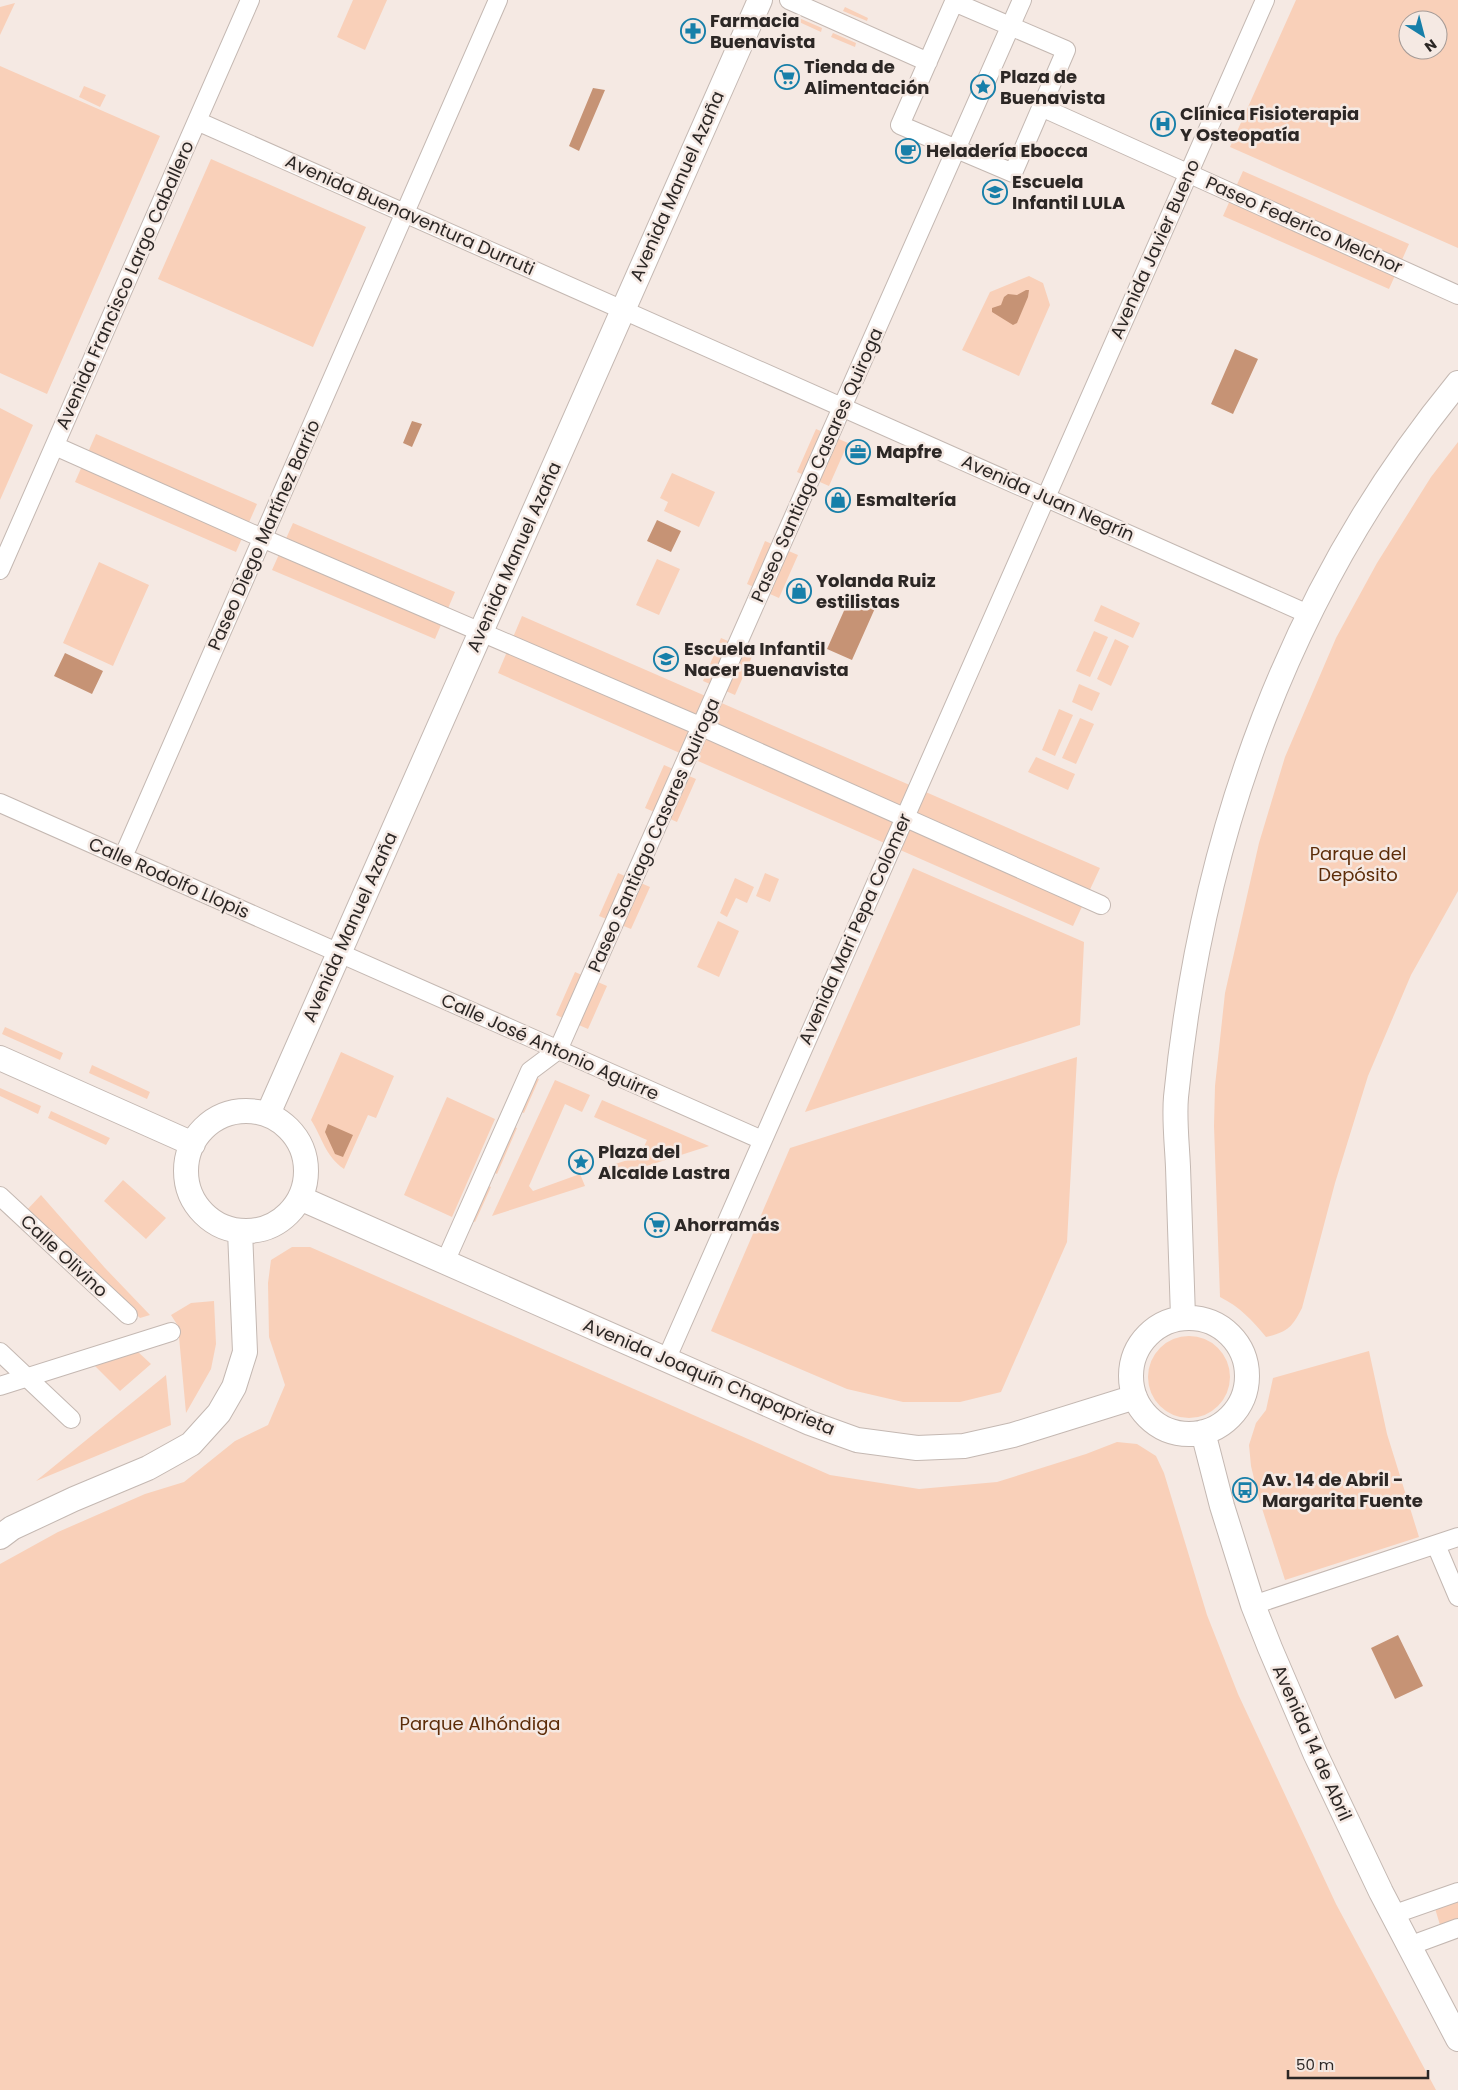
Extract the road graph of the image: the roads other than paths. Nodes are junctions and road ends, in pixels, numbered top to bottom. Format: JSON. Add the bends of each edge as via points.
{"nodes":[{"id":1,"x":250,"y":0,"type":"edge"},
{"id":2,"x":498,"y":0,"type":"edge"},
{"id":3,"x":760,"y":0,"type":"edge"},
{"id":4,"x":788,"y":0,"type":"edge"},
{"id":5,"x":1022,"y":0,"type":"edge"},
{"id":6,"x":1265,"y":0,"type":"edge"},
{"id":7,"x":1010,"y":26,"type":"junction"},
{"id":8,"x":928,"y":62,"type":"junction"},
{"id":9,"x":1041,"y":107,"type":"junction"},
{"id":10,"x":197,"y":121,"type":"junction"},
{"id":11,"x":956,"y":149,"type":"junction"},
{"id":12,"x":1188,"y":173,"type":"junction"},
{"id":13,"x":405,"y":213,"type":"junction"},
{"id":14,"x":1458,"y":295,"type":"edge"},
{"id":15,"x":623,"y":310,"type":"junction"},
{"id":16,"x":1458,"y":383,"type":"edge"},
{"id":17,"x":842,"y":407,"type":"junction"},
{"id":18,"x":55,"y":446,"type":"junction"},
{"id":19,"x":1046,"y":497,"type":"junction"},
{"id":20,"x":262,"y":538,"type":"junction"},
{"id":21,"x":0,"y":570,"type":"edge"},
{"id":22,"x":1308,"y":614,"type":"junction"},
{"id":23,"x":481,"y":632,"type":"junction"},
{"id":24,"x":702,"y":727,"type":"junction"},
{"id":25,"x":0,"y":803,"type":"edge"},
{"id":26,"x":904,"y":818,"type":"junction"},
{"id":27,"x":122,"y":856,"type":"junction"},
{"id":28,"x":1101,"y":905,"type":"dead end"},
{"id":29,"x":339,"y":954,"type":"junction"},
{"id":30,"x":558,"y":1050,"type":"junction"},
{"id":31,"x":0,"y":1058,"type":"edge"},
{"id":32,"x":268,"y":1114,"type":"junction"},
{"id":33,"x":762,"y":1140,"type":"junction"},
{"id":34,"x":193,"y":1144,"type":"junction"},
{"id":35,"x":0,"y":1196,"type":"edge"},
{"id":36,"x":300,"y":1198,"type":"junction"},
{"id":37,"x":240,"y":1231,"type":"junction"},
{"id":38,"x":446,"y":1262,"type":"junction"},
{"id":39,"x":128,"y":1315,"type":"dead end"},
{"id":40,"x":1183,"y":1318,"type":"junction"},
{"id":41,"x":171,"y":1332,"type":"dead end"},
{"id":42,"x":0,"y":1352,"type":"edge"},
{"id":43,"x":666,"y":1360,"type":"junction"},
{"id":44,"x":27,"y":1377,"type":"junction"},
{"id":45,"x":0,"y":1386,"type":"edge"},
{"id":46,"x":1134,"y":1397,"type":"junction"},
{"id":47,"x":71,"y":1419,"type":"dead end"},
{"id":48,"x":1203,"y":1432,"type":"junction"},
{"id":49,"x":0,"y":1537,"type":"edge"},
{"id":50,"x":1458,"y":1537,"type":"edge"},
{"id":51,"x":1436,"y":1545,"type":"junction"},
{"id":52,"x":1458,"y":1597,"type":"edge"},
{"id":53,"x":1253,"y":1604,"type":"junction"},
{"id":54,"x":1458,"y":1892,"type":"edge"},
{"id":55,"x":1392,"y":1915,"type":"junction"},
{"id":56,"x":1458,"y":1928,"type":"edge"},
{"id":57,"x":1409,"y":1946,"type":"junction"},
{"id":58,"x":1458,"y":2038,"type":"edge"}],
"edges":[{"from":1,"to":10,"type":"street","name":"Avenida Francisco Largo Caballero"},
{"from":2,"to":13,"type":"street","name":"Paseo Diego Martínez Barrio"},
{"from":3,"to":15,"type":"street","name":"Avenida Manuel Azaña"},
{"from":4,"to":8,"type":"street"},
{"from":5,"to":7,"type":"street","name":"Paseo Santiago Casares Quiroga"},
{"from":6,"to":12,"type":"street","name":"Avenida Javier Bueno"},
{"from":7,"to":8,"type":"street","via":[[954,2]]},
{"from":7,"to":9,"type":"street","via":[[1066,50]]},
{"from":7,"to":11,"type":"street","name":"Paseo Santiago Casares Quiroga"},
{"from":8,"to":11,"type":"street","via":[[900,125]]},
{"from":9,"to":11,"type":"street","via":[[1013,173]]},
{"from":9,"to":12,"type":"street","name":"Paseo Federico Melchor"},
{"from":10,"to":13,"type":"street","name":"Avenida Buenaventura Durruti"},
{"from":10,"to":18,"type":"street","name":"Avenida Francisco Largo Caballero"},
{"from":11,"to":17,"type":"street","name":"Paseo Santiago Casares Quiroga"},
{"from":12,"to":14,"type":"street","name":"Paseo Federico Melchor"},
{"from":12,"to":19,"type":"street","name":"Avenida Javier Bueno"},
{"from":13,"to":15,"type":"street","name":"Avenida Buenaventura Durruti"},
{"from":13,"to":20,"type":"street","name":"Paseo Diego Martínez Barrio"},
{"from":15,"to":17,"type":"street","name":"Avenida Juan Negrín"},
{"from":15,"to":23,"type":"street","name":"Avenida Manuel Azaña"},
{"from":16,"to":22,"type":"street","via":[[1422,427],[1382,485],[1348,539]]},
{"from":17,"to":19,"type":"street","name":"Avenida Juan Negrín"},
{"from":17,"to":24,"type":"street","name":"Paseo Santiago Casares Quiroga"},
{"from":18,"to":20,"type":"street"},
{"from":18,"to":21,"type":"street","name":"Avenida Francisco Largo Caballero"},
{"from":19,"to":22,"type":"street","name":"Avenida Juan Negrín"},
{"from":19,"to":26,"type":"street","name":"Avenida Mari Pepa Colomer"},
{"from":20,"to":23,"type":"street"},
{"from":20,"to":27,"type":"street","name":"Paseo Diego Martínez Barrio"},
{"from":22,"to":40,"type":"street","via":[[1259,726],[1229,819],[1202,930],[1176,1099]]},
{"from":23,"to":24,"type":"street"},
{"from":23,"to":29,"type":"street","name":"Avenida Manuel Azaña"},
{"from":24,"to":26,"type":"street"},
{"from":24,"to":30,"type":"street","name":"Paseo Santiago Casares Quiroga"},
{"from":25,"to":27,"type":"street","name":"Calle Rodolfo Llopis"},
{"from":26,"to":28,"type":"street"},
{"from":26,"to":33,"type":"street","name":"Avenida Mari Pepa Colomer"},
{"from":27,"to":29,"type":"street","name":"Calle Rodolfo Llopis"},
{"from":29,"to":30,"type":"street","name":"Calle José Antonio Aguirre"},
{"from":29,"to":32,"type":"street","name":"Avenida Manuel Azaña"},
{"from":30,"to":33,"type":"street","name":"Calle José Antonio Aguirre"},
{"from":30,"to":38,"type":"street","name":"Paseo Santiago Casares Quiroga","via":[[530,1071]]},
{"from":31,"to":34,"type":"street"},
{"from":32,"to":34,"type":"street","via":[[249,1111],[216,1119]]},
{"from":32,"to":36,"type":"street","via":[[296,1138],[304,1156],[306,1176]]},
{"from":33,"to":43,"type":"street","name":"Avenida Mari Pepa Colomer"},
{"from":34,"to":37,"type":"street","via":[[187,1162],[187,1182],[193,1200],[205,1216]]},
{"from":35,"to":39,"type":"street","name":"Calle Olivino"},
{"from":36,"to":37,"type":"street","via":[[291,1211],[276,1223],[259,1230]]},
{"from":36,"to":38,"type":"street","name":"Avenida Joaquín Chapaprieta"},
{"from":37,"to":49,"type":"street","via":[[245,1352],[234,1387],[219,1412],[191,1444],[148,1468],[12,1528]]},
{"from":38,"to":43,"type":"street","name":"Avenida Joaquín Chapaprieta"},
{"from":40,"to":46,"type":"street","via":[[1166,1322],[1139,1345],[1132,1362]]},
{"from":40,"to":48,"type":"street","via":[[1202,1319],[1220,1326],[1234,1339],[1244,1356],[1247,1373],[1244,1394],[1235,1411],[1221,1424]]},
{"from":41,"to":44,"type":"street"},
{"from":42,"to":44,"type":"street"},
{"from":43,"to":46,"type":"street","name":"Avenida Joaquín Chapaprieta","via":[[857,1440],[917,1448],[964,1446],[1003,1437]]},
{"from":44,"to":45,"type":"street"},
{"from":44,"to":47,"type":"street"},
{"from":46,"to":48,"type":"street","via":[[1143,1412],[1162,1427],[1186,1434]]},
{"from":48,"to":53,"type":"street","name":"Avenida 14 de Abril"},
{"from":50,"to":51,"type":"street"},
{"from":51,"to":52,"type":"street"},
{"from":51,"to":53,"type":"street"},
{"from":53,"to":55,"type":"street","name":"Avenida 14 de Abril","via":[[1315,1753]]},
{"from":54,"to":55,"type":"street"},
{"from":55,"to":57,"type":"street","name":"Avenida 14 de Abril"},
{"from":56,"to":57,"type":"street"},
{"from":57,"to":58,"type":"street","name":"Avenida 14 de Abril"}]}
